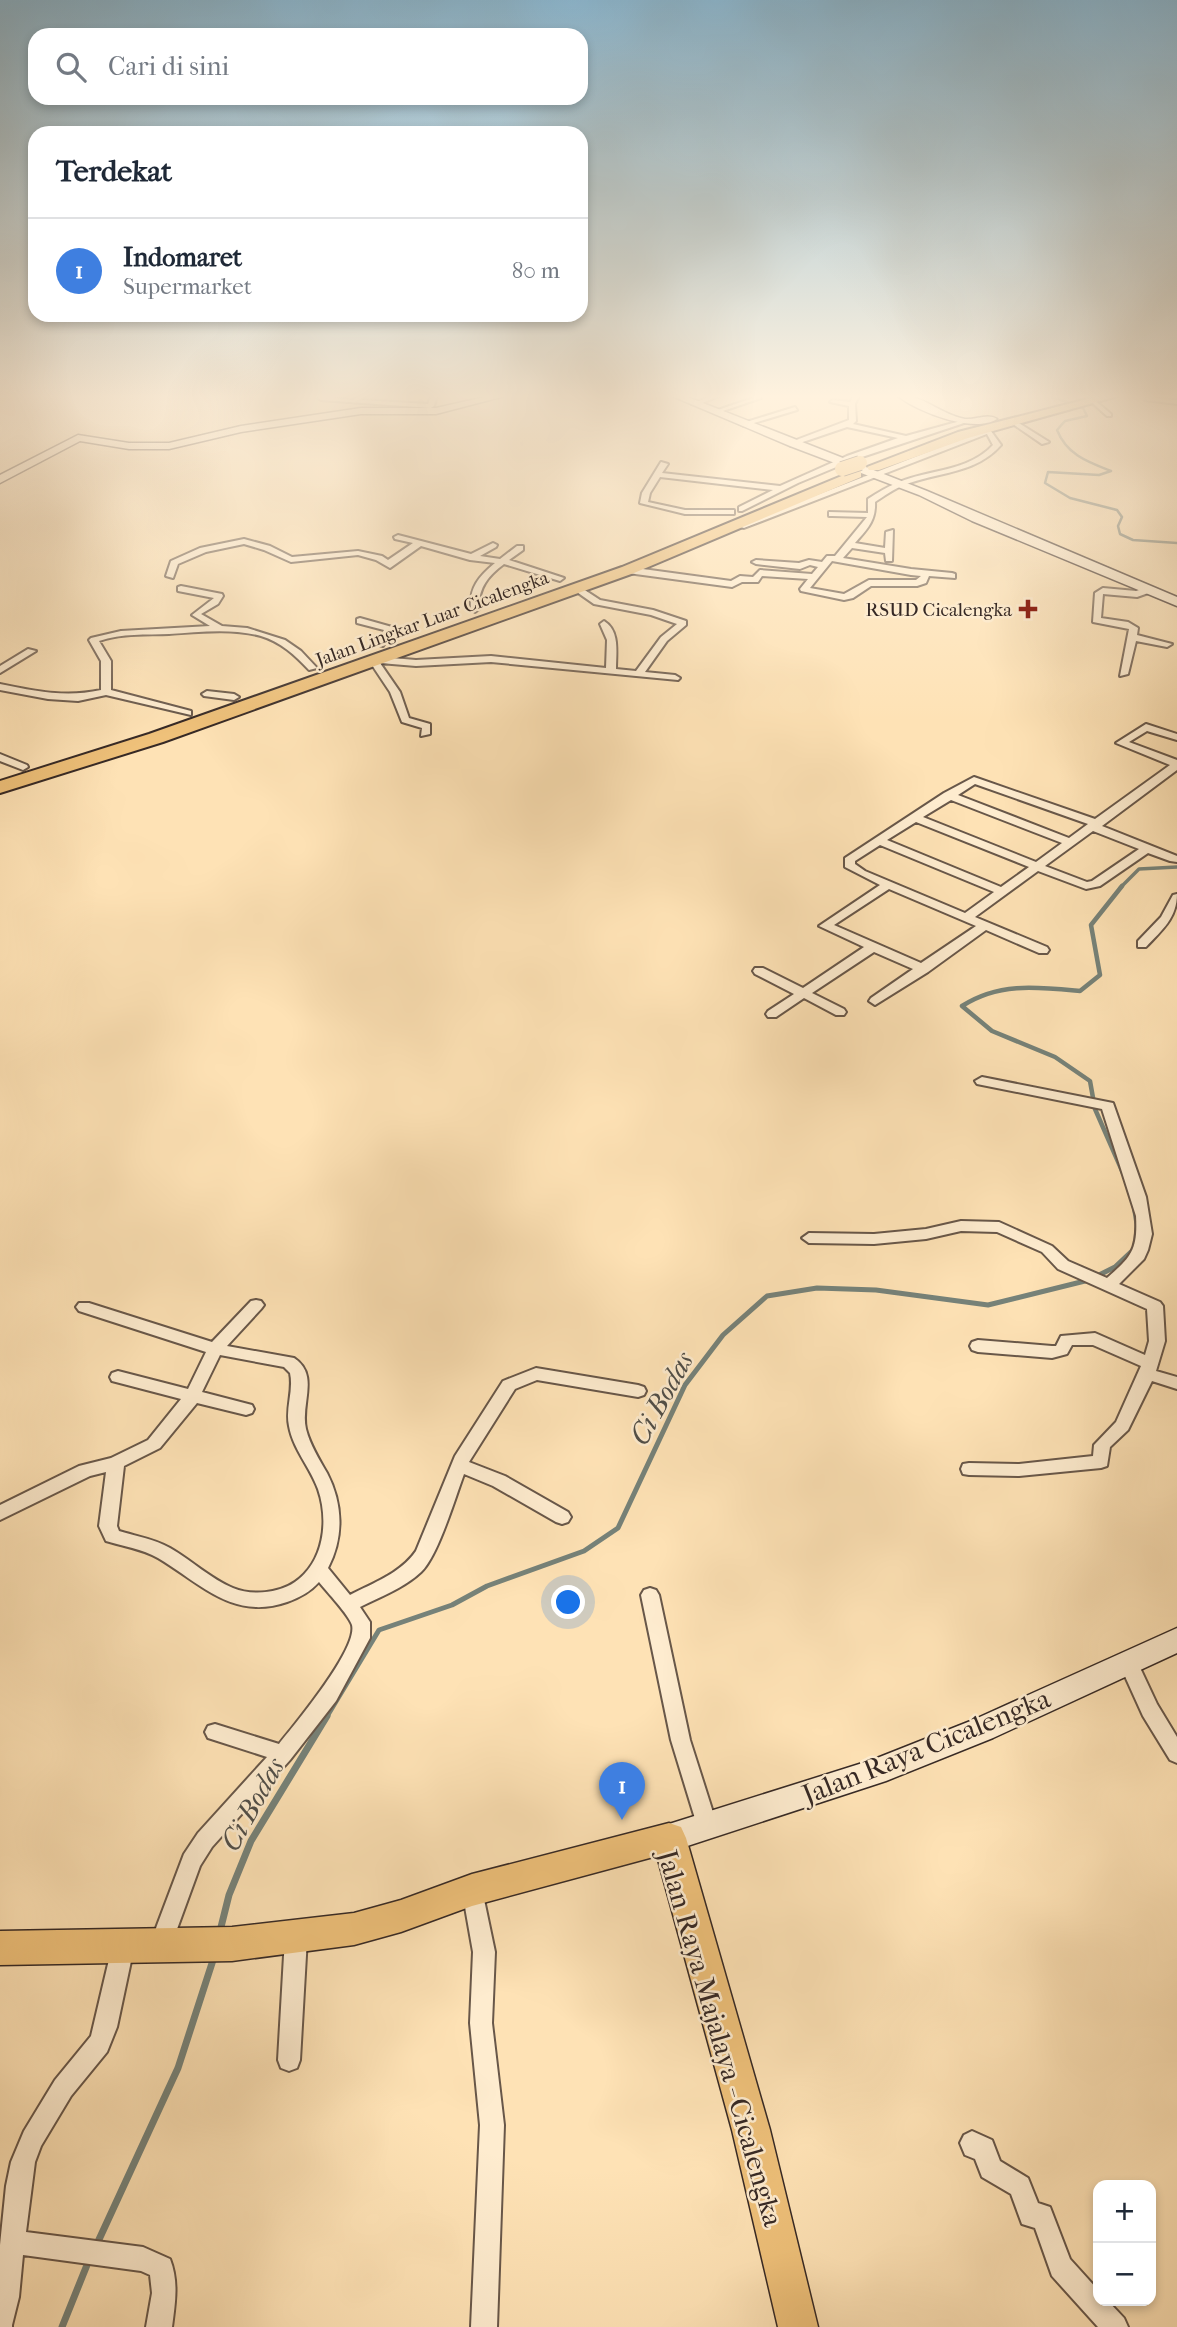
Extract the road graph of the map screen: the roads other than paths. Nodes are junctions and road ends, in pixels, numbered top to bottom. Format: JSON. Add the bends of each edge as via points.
{"nodes":[{"id":1,"x":651,"y":505,"type":"edge"},
{"id":2,"x":747,"y":505,"type":"edge"},
{"id":3,"x":752,"y":505,"type":"edge"},
{"id":4,"x":776,"y":505,"type":"edge"},
{"id":5,"x":871,"y":505,"type":"edge"},
{"id":6,"x":941,"y":505,"type":"edge"},
{"id":7,"x":736,"y":510,"type":"junction"},
{"id":8,"x":832,"y":514,"type":"dead end"},
{"id":9,"x":872,"y":515,"type":"junction"},
{"id":10,"x":890,"y":533,"type":"dead end"},
{"id":11,"x":398,"y":537,"type":"dead end"},
{"id":12,"x":419,"y":543,"type":"junction"},
{"id":13,"x":493,"y":545,"type":"dead end"},
{"id":14,"x":851,"y":545,"type":"junction"},
{"id":15,"x":520,"y":548,"type":"dead end"},
{"id":16,"x":889,"y":551,"type":"junction"},
{"id":17,"x":473,"y":557,"type":"junction"},
{"id":18,"x":838,"y":559,"type":"junction"},
{"id":19,"x":503,"y":562,"type":"junction"},
{"id":20,"x":756,"y":562,"type":"dead end"},
{"id":21,"x":459,"y":563,"type":"dead end"},
{"id":22,"x":823,"y":565,"type":"junction"},
{"id":23,"x":890,"y":568,"type":"junction"},
{"id":24,"x":628,"y":570,"type":"junction"},
{"id":25,"x":926,"y":574,"type":"junction"},
{"id":26,"x":170,"y":576,"type":"dead end"},
{"id":27,"x":951,"y":576,"type":"dead end"},
{"id":28,"x":812,"y":577,"type":"junction"},
{"id":29,"x":560,"y":578,"type":"junction"},
{"id":30,"x":577,"y":588,"type":"junction"},
{"id":31,"x":181,"y":589,"type":"dead end"},
{"id":32,"x":1148,"y":590,"type":"junction"},
{"id":33,"x":1177,"y":602,"type":"edge"},
{"id":34,"x":475,"y":609,"type":"junction"},
{"id":35,"x":360,"y":621,"type":"dead end"},
{"id":36,"x":604,"y":624,"type":"dead end"},
{"id":37,"x":220,"y":628,"type":"junction"},
{"id":38,"x":1131,"y":637,"type":"junction"},
{"id":39,"x":1167,"y":644,"type":"dead end"},
{"id":40,"x":31,"y":651,"type":"dead end"},
{"id":41,"x":378,"y":655,"type":"junction"},
{"id":42,"x":312,"y":668,"type":"junction"},
{"id":43,"x":0,"y":670,"type":"edge"},
{"id":44,"x":611,"y":671,"type":"junction"},
{"id":45,"x":639,"y":674,"type":"junction"},
{"id":46,"x":1123,"y":674,"type":"dead end"},
{"id":47,"x":675,"y":678,"type":"dead end"},
{"id":48,"x":0,"y":687,"type":"edge"},
{"id":49,"x":106,"y":692,"type":"junction"},
{"id":50,"x":207,"y":694,"type":"dead end"},
{"id":51,"x":234,"y":697,"type":"junction"},
{"id":52,"x":188,"y":713,"type":"junction"},
{"id":53,"x":425,"y":734,"type":"dead end"},
{"id":54,"x":1177,"y":737,"type":"edge"},
{"id":55,"x":0,"y":757,"type":"edge"},
{"id":56,"x":1177,"y":765,"type":"edge"},
{"id":57,"x":23,"y":767,"type":"junction"},
{"id":58,"x":0,"y":774,"type":"edge"},
{"id":59,"x":0,"y":787,"type":"edge"},
{"id":60,"x":948,"y":795,"type":"junction"},
{"id":61,"x":915,"y":818,"type":"junction"},
{"id":62,"x":1096,"y":826,"type":"junction"},
{"id":63,"x":879,"y":841,"type":"junction"},
{"id":64,"x":1072,"y":843,"type":"junction"},
{"id":65,"x":1148,"y":848,"type":"junction"},
{"id":66,"x":1174,"y":859,"type":"dead end"},
{"id":67,"x":1035,"y":868,"type":"junction"},
{"id":68,"x":888,"y":885,"type":"junction"},
{"id":69,"x":1002,"y":891,"type":"junction"},
{"id":70,"x":1177,"y":897,"type":"edge"},
{"id":71,"x":967,"y":917,"type":"junction"},
{"id":72,"x":985,"y":925,"type":"junction"},
{"id":73,"x":1142,"y":944,"type":"dead end"},
{"id":74,"x":873,"y":947,"type":"junction"},
{"id":75,"x":1043,"y":950,"type":"dead end"},
{"id":76,"x":923,"y":969,"type":"junction"},
{"id":77,"x":759,"y":971,"type":"dead end"},
{"id":78,"x":804,"y":993,"type":"junction"},
{"id":79,"x":875,"y":1001,"type":"dead end"},
{"id":80,"x":840,"y":1012,"type":"dead end"},
{"id":81,"x":772,"y":1014,"type":"dead end"},
{"id":82,"x":982,"y":1081,"type":"dead end"},
{"id":83,"x":809,"y":1238,"type":"dead end"},
{"id":84,"x":1106,"y":1285,"type":"junction"},
{"id":85,"x":256,"y":1305,"type":"dead end"},
{"id":86,"x":84,"y":1307,"type":"dead end"},
{"id":87,"x":978,"y":1346,"type":"dead end"},
{"id":88,"x":215,"y":1349,"type":"junction"},
{"id":89,"x":1149,"y":1369,"type":"junction"},
{"id":90,"x":118,"y":1377,"type":"dead end"},
{"id":91,"x":1177,"y":1383,"type":"edge"},
{"id":92,"x":638,"y":1391,"type":"dead end"},
{"id":93,"x":192,"y":1397,"type":"junction"},
{"id":94,"x":246,"y":1409,"type":"dead end"},
{"id":95,"x":116,"y":1463,"type":"junction"},
{"id":96,"x":460,"y":1465,"type":"junction"},
{"id":97,"x":969,"y":1469,"type":"dead end"},
{"id":98,"x":0,"y":1513,"type":"edge"},
{"id":99,"x":562,"y":1517,"type":"dead end"},
{"id":100,"x":319,"y":1569,"type":"junction"},
{"id":101,"x":650,"y":1595,"type":"dead end"},
{"id":102,"x":348,"y":1605,"type":"junction"},
{"id":103,"x":1177,"y":1640,"type":"edge"},
{"id":104,"x":1128,"y":1663,"type":"junction"},
{"id":105,"x":215,"y":1732,"type":"dead end"},
{"id":106,"x":283,"y":1754,"type":"junction"},
{"id":107,"x":1177,"y":1754,"type":"edge"},
{"id":108,"x":707,"y":1825,"type":"junction"},
{"id":109,"x":669,"y":1838,"type":"junction"},
{"id":110,"x":472,"y":1890,"type":"junction"},
{"id":111,"x":296,"y":1938,"type":"junction"},
{"id":112,"x":169,"y":1945,"type":"junction"},
{"id":113,"x":123,"y":1946,"type":"junction"},
{"id":114,"x":0,"y":1948,"type":"edge"},
{"id":115,"x":289,"y":2060,"type":"dead end"},
{"id":116,"x":972,"y":2143,"type":"dead end"},
{"id":117,"x":13,"y":2242,"type":"junction"},
{"id":118,"x":0,"y":2325,"type":"edge"},
{"id":119,"x":159,"y":2327,"type":"edge"},
{"id":120,"x":484,"y":2327,"type":"edge"},
{"id":121,"x":798,"y":2327,"type":"edge"},
{"id":122,"x":1115,"y":2327,"type":"edge"}],
"edges":[{"from":1,"to":7,"type":"street","via":[[685,512]]},
{"from":2,"to":7,"type":"street"},
{"from":3,"to":7,"type":"highway","name":"Jalan Lingkar Luar Cicalengka"},
{"from":4,"to":24,"type":"highway","name":"Jalan Lingkar Luar Cicalengka"},
{"from":5,"to":9,"type":"street"},
{"from":6,"to":32,"type":"street"},
{"from":7,"to":29,"type":"highway","name":"Jalan Lingkar Luar Cicalengka"},
{"from":8,"to":9,"type":"street"},
{"from":9,"to":14,"type":"street"},
{"from":10,"to":16,"type":"street"},
{"from":11,"to":12,"type":"street"},
{"from":12,"to":17,"type":"street"},
{"from":12,"to":26,"type":"street","via":[[390,565],[358,553],[291,560],[251,541],[235,541],[174,563]]},
{"from":13,"to":17,"type":"street"},
{"from":14,"to":16,"type":"street"},
{"from":14,"to":18,"type":"street"},
{"from":15,"to":19,"type":"street"},
{"from":16,"to":23,"type":"street"},
{"from":17,"to":19,"type":"street"},
{"from":17,"to":21,"type":"street"},
{"from":18,"to":22,"type":"street","via":[[830,558]]},
{"from":18,"to":23,"type":"street"},
{"from":19,"to":29,"type":"street"},
{"from":19,"to":34,"type":"street","via":[[488,572],[476,589]]},
{"from":20,"to":22,"type":"street"},
{"from":22,"to":28,"type":"street"},
{"from":23,"to":25,"type":"street"},
{"from":24,"to":28,"type":"street","via":[[734,584],[740,579],[755,580],[760,573]]},
{"from":24,"to":30,"type":"highway","name":"Jalan Lingkar Luar Cicalengka"},
{"from":25,"to":27,"type":"street"},
{"from":25,"to":28,"type":"street","via":[[917,583],[869,583],[844,597],[804,590]]},
{"from":29,"to":34,"type":"highway","name":"Jalan Lingkar Luar Cicalengka"},
{"from":30,"to":41,"type":"highway","name":"Jalan Lingkar Luar Cicalengka"},
{"from":30,"to":45,"type":"street","via":[[597,602],[682,623]]},
{"from":31,"to":37,"type":"street","via":[[219,596],[196,615]]},
{"from":32,"to":33,"type":"street"},
{"from":32,"to":38,"type":"street","via":[[1099,593],[1096,620],[1133,626]]},
{"from":34,"to":41,"type":"highway","name":"Jalan Lingkar Luar Cicalengka"},
{"from":35,"to":41,"type":"street","via":[[389,629]]},
{"from":36,"to":44,"type":"street","via":[[612,640]]},
{"from":37,"to":42,"type":"street","via":[[278,639],[300,653]]},
{"from":37,"to":49,"type":"street","via":[[133,632],[95,639],[108,669]]},
{"from":38,"to":39,"type":"street"},
{"from":38,"to":46,"type":"street"},
{"from":40,"to":43,"type":"street"},
{"from":41,"to":42,"type":"highway","name":"Jalan Lingkar Luar Cicalengka"},
{"from":41,"to":44,"type":"street","via":[[416,663],[491,659]]},
{"from":41,"to":53,"type":"street","via":[[405,720],[428,726]]},
{"from":41,"to":59,"type":"highway","name":"Jalan Lingkar Luar Cicalengka","via":[[156,738]]},
{"from":42,"to":51,"type":"highway","name":"Jalan Lingkar Luar Cicalengka"},
{"from":44,"to":45,"type":"street"},
{"from":45,"to":47,"type":"street"},
{"from":48,"to":49,"type":"street","via":[[78,698]]},
{"from":49,"to":52,"type":"street"},
{"from":50,"to":51,"type":"street"},
{"from":51,"to":52,"type":"highway","name":"Jalan Lingkar Luar Cicalengka"},
{"from":52,"to":57,"type":"highway","name":"Jalan Lingkar Luar Cicalengka"},
{"from":54,"to":56,"type":"street","via":[[1146,727],[1121,743]]},
{"from":55,"to":57,"type":"street"},
{"from":56,"to":62,"type":"street"},
{"from":57,"to":58,"type":"highway","name":"Jalan Lingkar Luar Cicalengka"},
{"from":60,"to":61,"type":"street"},
{"from":60,"to":62,"type":"street","via":[[969,781],[981,780]]},
{"from":60,"to":64,"type":"street"},
{"from":61,"to":63,"type":"street"},
{"from":61,"to":67,"type":"street"},
{"from":62,"to":64,"type":"street"},
{"from":62,"to":65,"type":"street"},
{"from":63,"to":68,"type":"street","via":[[853,855],[849,865]]},
{"from":63,"to":69,"type":"street"},
{"from":64,"to":67,"type":"street"},
{"from":65,"to":66,"type":"street"},
{"from":65,"to":67,"type":"street","via":[[1092,886]]},
{"from":67,"to":69,"type":"street"},
{"from":68,"to":71,"type":"street"},
{"from":68,"to":74,"type":"street","via":[[825,926]]},
{"from":69,"to":71,"type":"street"},
{"from":70,"to":73,"type":"street","via":[[1166,918]]},
{"from":71,"to":72,"type":"street"},
{"from":72,"to":75,"type":"street"},
{"from":72,"to":76,"type":"street"},
{"from":74,"to":76,"type":"street"},
{"from":74,"to":78,"type":"street"},
{"from":76,"to":79,"type":"street"},
{"from":77,"to":78,"type":"street"},
{"from":78,"to":80,"type":"street"},
{"from":78,"to":81,"type":"street"},
{"from":82,"to":84,"type":"street","via":[[1108,1106],[1138,1192],[1143,1234],[1138,1255]]},
{"from":83,"to":84,"type":"street","via":[[874,1239],[961,1226],[999,1227],[1047,1249],[1063,1265]]},
{"from":84,"to":89,"type":"street","via":[[1155,1306],[1157,1341]]},
{"from":85,"to":88,"type":"street"},
{"from":86,"to":88,"type":"street"},
{"from":87,"to":89,"type":"street","via":[[1052,1352],[1061,1350],[1067,1340],[1095,1339]]},
{"from":88,"to":93,"type":"street"},
{"from":88,"to":100,"type":"street","via":[[288,1362],[297,1369],[296,1422],[326,1490],[330,1514],[330,1539]]},
{"from":89,"to":91,"type":"street"},
{"from":89,"to":97,"type":"street","via":[[1122,1426],[1102,1446],[1101,1462],[1019,1471]]},
{"from":90,"to":93,"type":"street"},
{"from":92,"to":96,"type":"street","via":[[536,1374],[517,1380],[502,1393]]},
{"from":93,"to":94,"type":"street"},
{"from":93,"to":95,"type":"street","via":[[154,1444]]},
{"from":95,"to":98,"type":"street","via":[[85,1471]]},
{"from":95,"to":100,"type":"street","via":[[108,1526],[112,1536],[161,1551],[238,1597],[289,1595],[308,1584]]},
{"from":96,"to":99,"type":"street"},
{"from":96,"to":102,"type":"street","via":[[416,1566]]},
{"from":100,"to":102,"type":"street"},
{"from":101,"to":108,"type":"street","via":[[682,1742]]},
{"from":102,"to":106,"type":"street","via":[[361,1622],[361,1638],[329,1695]]},
{"from":103,"to":104,"type":"street","name":"Jalan Raya Cicalengka"},
{"from":104,"to":107,"type":"street"},
{"from":104,"to":108,"type":"street","name":"Jalan Raya Cicalengka","via":[[876,1772]]},
{"from":105,"to":106,"type":"street"},
{"from":106,"to":112,"type":"street","via":[[191,1861]]},
{"from":108,"to":109,"type":"street","name":"Jalan Raya Cicalengka"},
{"from":109,"to":110,"type":"main road","name":"Jalan Raya Majalaya - Cicalengka"},
{"from":109,"to":121,"type":"main road","name":"Jalan Raya Majalaya - Cicalengka","via":[[751,2130]]},
{"from":110,"to":111,"type":"main road","name":"Jalan Raya Majalaya - Cicalengka","via":[[354,1929]]},
{"from":110,"to":120,"type":"street","via":[[484,1952],[481,2023],[492,2125]]},
{"from":111,"to":112,"type":"main road","name":"Jalan Raya Majalaya - Cicalengka"},
{"from":111,"to":115,"type":"street"},
{"from":112,"to":113,"type":"main road","name":"Jalan Raya Majalaya - Cicalengka"},
{"from":113,"to":114,"type":"main road","name":"Jalan Raya Majalaya - Cicalengka"},
{"from":113,"to":117,"type":"street","via":[[99,2044],[63,2088],[23,2162]]},
{"from":116,"to":122,"type":"street","via":[[984,2148],[990,2169],[1020,2186],[1030,2216],[1042,2215],[1061,2267]]},
{"from":117,"to":118,"type":"street"},
{"from":117,"to":119,"type":"street","via":[[143,2259],[162,2268]]}]}
